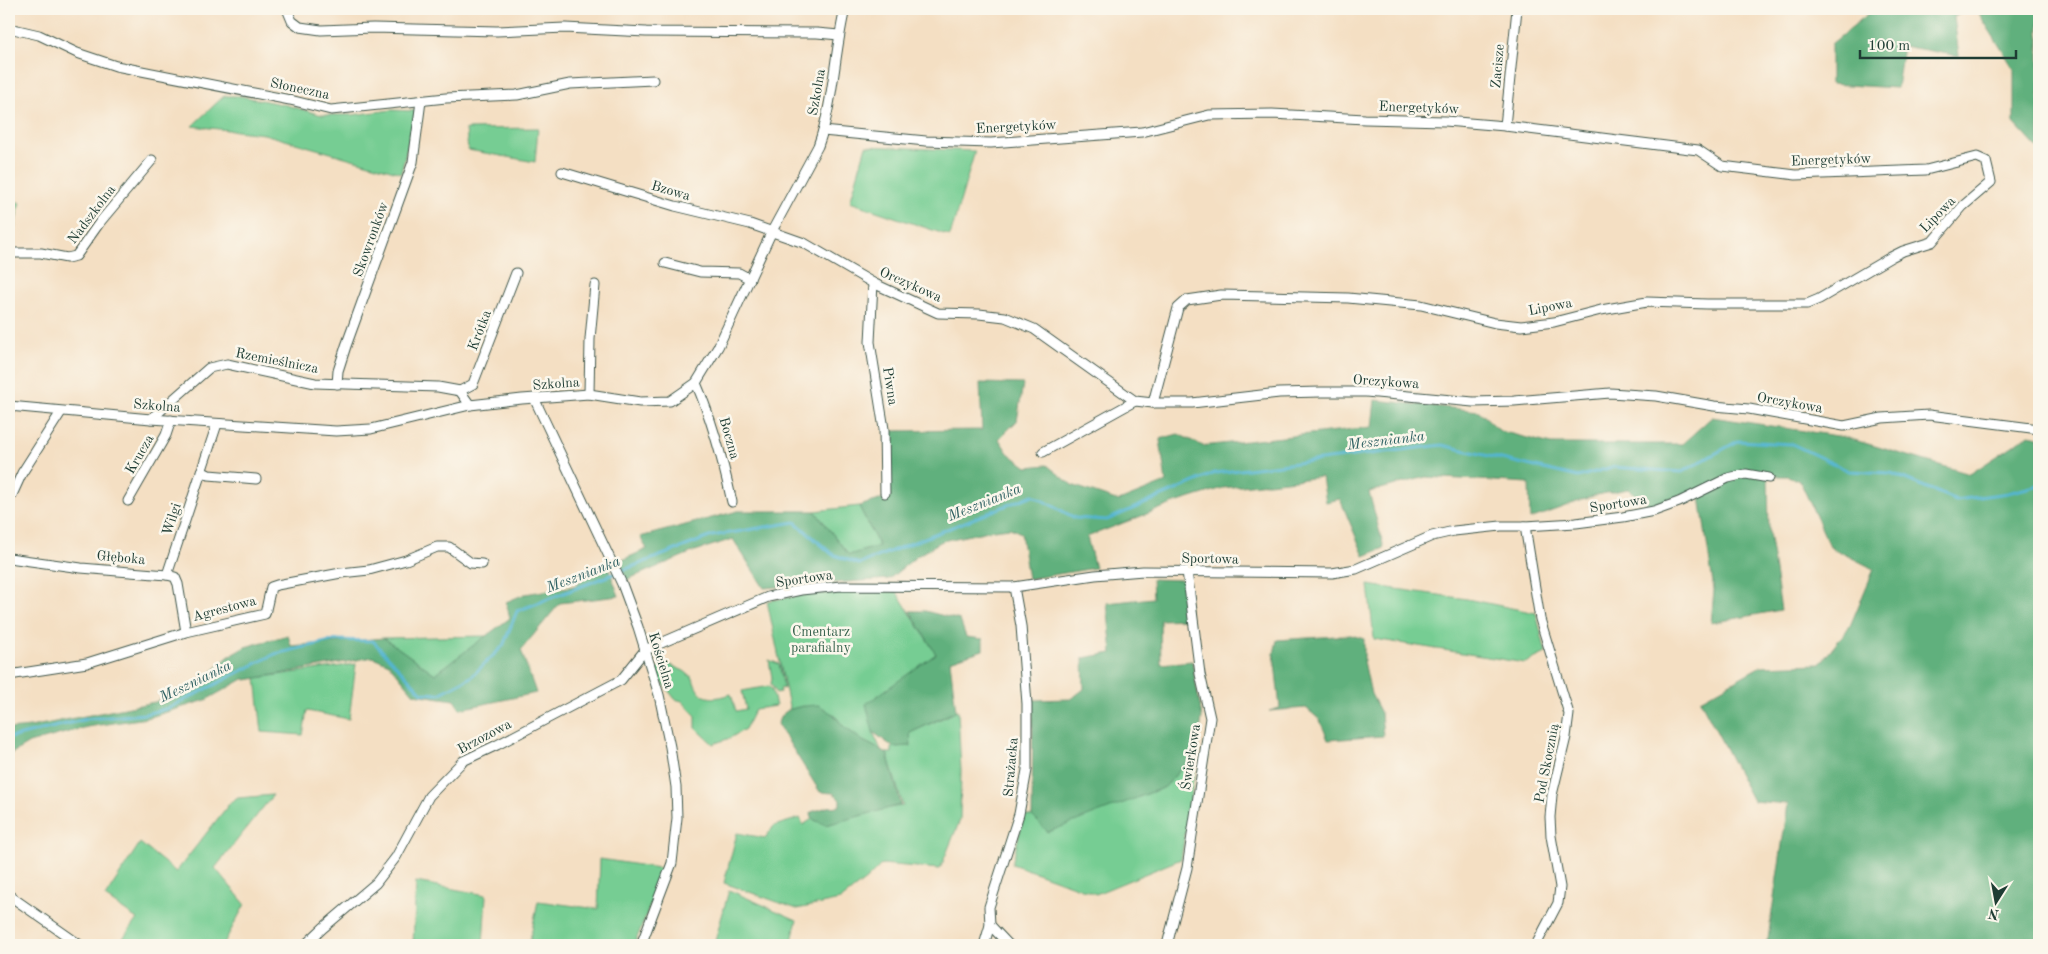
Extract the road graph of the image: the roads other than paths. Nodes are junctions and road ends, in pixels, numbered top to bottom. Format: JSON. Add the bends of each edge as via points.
{"nodes":[{"id":1,"x":287,"y":9,"type":"edge"},
{"id":2,"x":845,"y":9,"type":"edge"},
{"id":3,"x":1517,"y":9,"type":"edge"},
{"id":4,"x":9,"y":28,"type":"edge"},
{"id":5,"x":838,"y":35,"type":"junction"},
{"id":6,"x":653,"y":80,"type":"dead end"},
{"id":7,"x":421,"y":101,"type":"junction"},
{"id":8,"x":1505,"y":126,"type":"junction"},
{"id":9,"x":823,"y":132,"type":"junction"},
{"id":10,"x":152,"y":160,"type":"dead end"},
{"id":11,"x":562,"y":172,"type":"dead end"},
{"id":12,"x":1991,"y":182,"type":"joint"},
{"id":13,"x":772,"y":231,"type":"junction"},
{"id":14,"x":9,"y":253,"type":"edge"},
{"id":15,"x":665,"y":264,"type":"dead end"},
{"id":16,"x":516,"y":273,"type":"dead end"},
{"id":17,"x":750,"y":279,"type":"junction"},
{"id":18,"x":873,"y":283,"type":"junction"},
{"id":19,"x":595,"y":285,"type":"dead end"},
{"id":20,"x":696,"y":383,"type":"junction"},
{"id":21,"x":337,"y":384,"type":"junction"},
{"id":22,"x":460,"y":391,"type":"junction"},
{"id":23,"x":589,"y":394,"type":"junction"},
{"id":24,"x":534,"y":398,"type":"junction"},
{"id":25,"x":1135,"y":401,"type":"junction"},
{"id":26,"x":1153,"y":403,"type":"junction"},
{"id":27,"x":9,"y":406,"type":"edge"},
{"id":28,"x":470,"y":406,"type":"junction"},
{"id":29,"x":61,"y":412,"type":"junction"},
{"id":30,"x":151,"y":419,"type":"junction"},
{"id":31,"x":171,"y":420,"type":"junction"},
{"id":32,"x":217,"y":424,"type":"junction"},
{"id":33,"x":2039,"y":429,"type":"edge"},
{"id":34,"x":1043,"y":452,"type":"dead end"},
{"id":35,"x":200,"y":471,"type":"junction"},
{"id":36,"x":1769,"y":478,"type":"dead end"},
{"id":37,"x":256,"y":479,"type":"dead end"},
{"id":38,"x":885,"y":493,"type":"dead end"},
{"id":39,"x":12,"y":495,"type":"dead end"},
{"id":40,"x":128,"y":501,"type":"dead end"},
{"id":41,"x":732,"y":502,"type":"dead end"},
{"id":42,"x":1525,"y":526,"type":"junction"},
{"id":43,"x":9,"y":558,"type":"edge"},
{"id":44,"x":482,"y":564,"type":"dead end"},
{"id":45,"x":1187,"y":571,"type":"junction"},
{"id":46,"x":167,"y":575,"type":"junction"},
{"id":47,"x":1014,"y":587,"type":"junction"},
{"id":48,"x":186,"y":632,"type":"junction"},
{"id":49,"x":645,"y":650,"type":"junction"},
{"id":50,"x":9,"y":675,"type":"edge"},
{"id":51,"x":9,"y":897,"type":"edge"},
{"id":52,"x":990,"y":925,"type":"junction"},
{"id":53,"x":80,"y":945,"type":"edge"},
{"id":54,"x":305,"y":945,"type":"edge"},
{"id":55,"x":641,"y":945,"type":"edge"},
{"id":56,"x":984,"y":945,"type":"edge"},
{"id":57,"x":1010,"y":945,"type":"edge"},
{"id":58,"x":1167,"y":945,"type":"edge"},
{"id":59,"x":1536,"y":945,"type":"edge"}],
"edges":[{"from":1,"to":5,"type":"street","via":[[292,21],[300,27],[321,30],[565,28]]},
{"from":2,"to":5,"type":"street","name":"Szkolna"},
{"from":3,"to":8,"type":"street","name":"Zacisze"},
{"from":4,"to":7,"type":"street","name":"Słoneczna","via":[[39,35],[76,53],[116,66],[331,110]]},
{"from":5,"to":9,"type":"street","name":"Szkolna","via":[[833,85]]},
{"from":6,"to":7,"type":"street","name":"Słoneczna","via":[[570,84],[517,95]]},
{"from":7,"to":21,"type":"street","name":"Skowronków","via":[[413,162],[346,346]]},
{"from":8,"to":9,"type":"street","name":"Energetyków","via":[[1254,114],[1209,115],[1142,132],[990,142],[926,141]]},
{"from":8,"to":12,"type":"street","name":"Energetyków","via":[[1698,150],[1722,166],[1796,176],[1926,170],[1977,157],[1986,161]]},
{"from":9,"to":13,"type":"street","name":"Szkolna"},
{"from":10,"to":14,"type":"street","name":"Nadszkolna","via":[[76,256]]},
{"from":11,"to":13,"type":"street","name":"Bzowa"},
{"from":12,"to":26,"type":"street","name":"Lipowa","via":[[1963,206],[1932,242],[1903,251],[1807,304],[1647,302],[1521,326],[1495,324],[1421,305],[1348,298],[1221,295],[1187,300],[1178,308]]},
{"from":13,"to":17,"type":"street","name":"Szkolna"},
{"from":13,"to":18,"type":"street","name":"Orczykowa","via":[[804,243]]},
{"from":15,"to":17,"type":"street","via":[[700,272],[740,273]]},
{"from":16,"to":22,"type":"street","name":"Krótka","via":[[473,384]]},
{"from":17,"to":20,"type":"street","name":"Szkolna","via":[[718,347]]},
{"from":18,"to":25,"type":"street","name":"Orczykowa","via":[[938,313],[1005,317],[1034,329]]},
{"from":18,"to":38,"type":"street","name":"Piwna","via":[[870,342],[884,429]]},
{"from":19,"to":23,"type":"street"},
{"from":20,"to":23,"type":"street","name":"Szkolna","via":[[670,401],[640,402]]},
{"from":20,"to":41,"type":"street","name":"Boczna","via":[[720,448]]},
{"from":21,"to":22,"type":"street","name":"Rzemieślnicza","via":[[438,387]]},
{"from":21,"to":30,"type":"street","name":"Rzemieślnicza","via":[[315,383],[227,364],[209,368]]},
{"from":22,"to":28,"type":"street"},
{"from":23,"to":24,"type":"street","name":"Szkolna"},
{"from":24,"to":28,"type":"street","name":"Szkolna"},
{"from":24,"to":49,"type":"street","name":"Kościelna","via":[[622,584]]},
{"from":25,"to":26,"type":"street","name":"Orczykowa"},
{"from":25,"to":34,"type":"street"},
{"from":26,"to":33,"type":"street","name":"Orczykowa","via":[[1192,403],[1279,393],[1322,392],[1366,392],[1473,402],[1610,393],[1749,409],[1844,426],[1882,418],[1929,415]]},
{"from":27,"to":29,"type":"street","name":"Szkolna"},
{"from":28,"to":32,"type":"street","name":"Szkolna","via":[[371,429],[336,431]]},
{"from":29,"to":30,"type":"street","name":"Szkolna"},
{"from":29,"to":39,"type":"street","via":[[22,473]]},
{"from":30,"to":31,"type":"street","name":"Szkolna"},
{"from":31,"to":32,"type":"street","name":"Szkolna"},
{"from":31,"to":40,"type":"street","name":"Krucza","via":[[166,435]]},
{"from":32,"to":35,"type":"street","name":"Wilgi"},
{"from":35,"to":37,"type":"street"},
{"from":35,"to":46,"type":"street","name":"Wilgi"},
{"from":36,"to":42,"type":"street","name":"Sportowa","via":[[1746,474],[1728,478],[1679,502],[1646,513]]},
{"from":42,"to":45,"type":"street","name":"Sportowa","via":[[1454,531],[1432,536],[1356,569],[1332,573]]},
{"from":42,"to":59,"type":"street","name":"Pod Skocznią","via":[[1540,619],[1569,714],[1550,817],[1560,887],[1558,903]]},
{"from":43,"to":46,"type":"street","name":"Głęboka"},
{"from":44,"to":48,"type":"street","name":"Agrestowa","via":[[471,563],[449,547],[437,547],[370,570],[271,587],[264,614]]},
{"from":45,"to":47,"type":"street","name":"Sportowa","via":[[1095,575]]},
{"from":45,"to":58,"type":"street","name":"Świerkowa","via":[[1200,674],[1210,718],[1187,868]]},
{"from":46,"to":48,"type":"street","via":[[175,578],[178,584]]},
{"from":47,"to":49,"type":"street","name":"Sportowa","via":[[841,586],[801,590],[768,597]]},
{"from":47,"to":52,"type":"street","name":"Strażacka","via":[[1021,626],[1027,704],[1026,770],[1019,814],[989,906]]},
{"from":48,"to":50,"type":"street","name":"Agrestowa","via":[[87,663]]},
{"from":49,"to":54,"type":"street","name":"Brzozowa","via":[[621,680],[463,761],[429,796],[396,857],[376,884]]},
{"from":49,"to":55,"type":"street","name":"Kościelna","via":[[670,748],[677,818],[672,863]]},
{"from":51,"to":53,"type":"street","via":[[27,906]]},
{"from":52,"to":56,"type":"street","name":"Strażacka"},
{"from":52,"to":57,"type":"street"}]}
